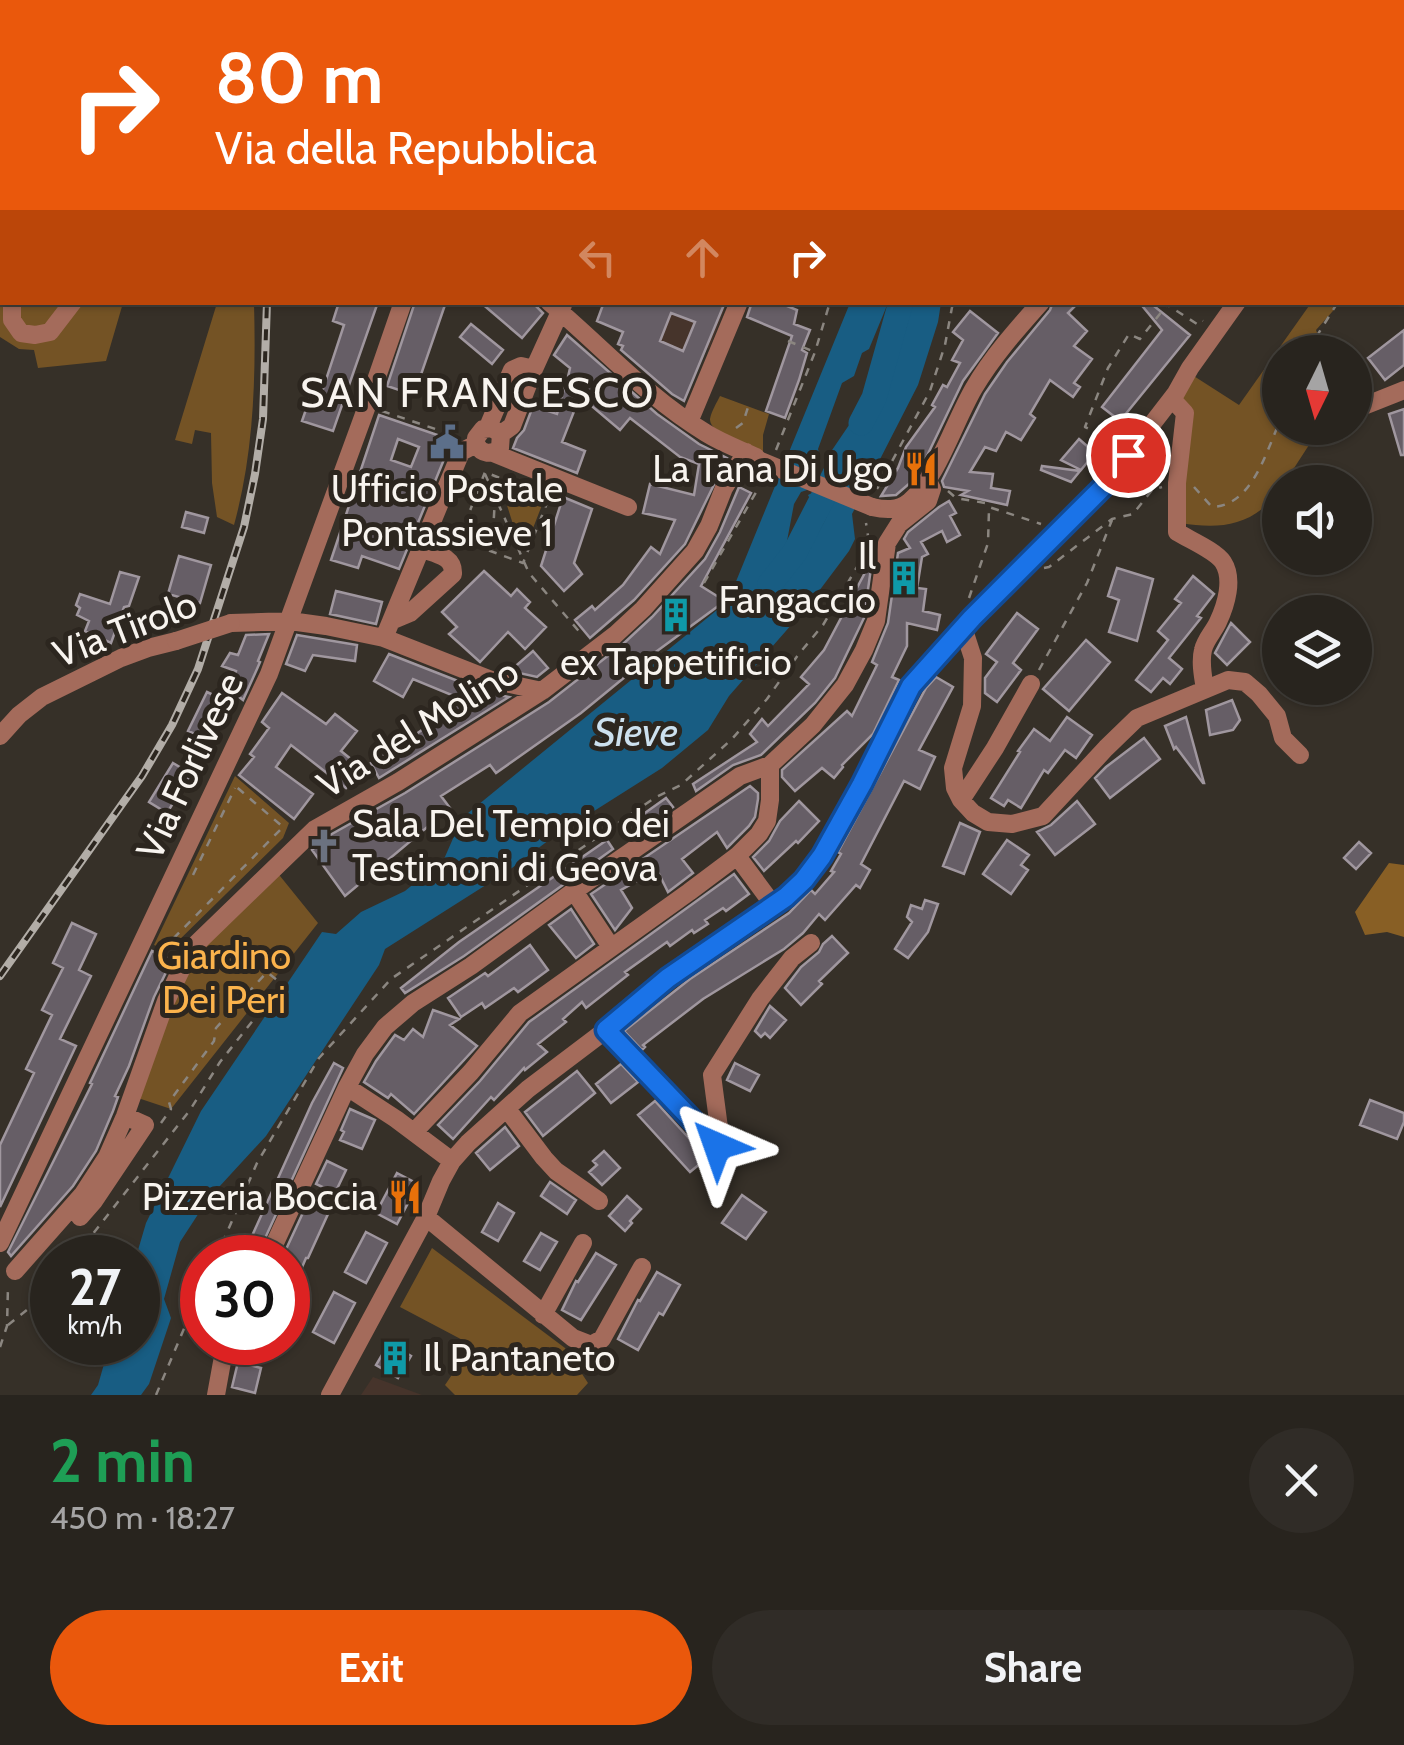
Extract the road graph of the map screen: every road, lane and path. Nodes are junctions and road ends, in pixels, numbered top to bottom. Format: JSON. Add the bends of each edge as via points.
{"nodes":[{"id":1,"x":12,"y":305,"type":"edge"},
{"id":2,"x":71,"y":305,"type":"edge"},
{"id":3,"x":401,"y":305,"type":"edge"},
{"id":4,"x":738,"y":305,"type":"edge"},
{"id":5,"x":829,"y":305,"type":"edge"},
{"id":6,"x":953,"y":305,"type":"edge"},
{"id":7,"x":1038,"y":305,"type":"edge"},
{"id":8,"x":1164,"y":305,"type":"edge"},
{"id":9,"x":1167,"y":305,"type":"edge"},
{"id":10,"x":1235,"y":305,"type":"edge"},
{"id":11,"x":1336,"y":305,"type":"edge"},
{"id":12,"x":558,"y":306,"type":"edge"},
{"id":13,"x":1199,"y":322,"type":"dead end"},
{"id":14,"x":1317,"y":335,"type":"edge"},
{"id":15,"x":788,"y":341,"type":"dead end"},
{"id":16,"x":815,"y":352,"type":"junction"},
{"id":17,"x":1404,"y":390,"type":"edge"},
{"id":18,"x":1176,"y":393,"type":"junction"},
{"id":19,"x":1372,"y":403,"type":"edge"},
{"id":20,"x":749,"y":404,"type":"dead end"},
{"id":21,"x":374,"y":409,"type":"dead end"},
{"id":22,"x":689,"y":422,"type":"junction"},
{"id":23,"x":729,"y":434,"type":"dead end"},
{"id":24,"x":457,"y":436,"type":"dead end"},
{"id":25,"x":1128,"y":455,"type":"junction"},
{"id":26,"x":484,"y":460,"type":"junction"},
{"id":27,"x":761,"y":461,"type":"junction"},
{"id":28,"x":930,"y":485,"type":"junction"},
{"id":29,"x":495,"y":496,"type":"junction"},
{"id":30,"x":628,"y":507,"type":"dead end"},
{"id":31,"x":870,"y":507,"type":"junction"},
{"id":32,"x":989,"y":507,"type":"junction"},
{"id":33,"x":1112,"y":519,"type":"dead end"},
{"id":34,"x":1048,"y":526,"type":"dead end"},
{"id":35,"x":438,"y":532,"type":"dead end"},
{"id":36,"x":459,"y":539,"type":"junction"},
{"id":37,"x":422,"y":548,"type":"junction"},
{"id":38,"x":492,"y":552,"type":"junction"},
{"id":39,"x":524,"y":563,"type":"junction"},
{"id":40,"x":704,"y":583,"type":"dead end"},
{"id":41,"x":967,"y":604,"type":"dead end"},
{"id":42,"x":290,"y":621,"type":"junction"},
{"id":43,"x":963,"y":628,"type":"junction"},
{"id":44,"x":388,"y":630,"type":"junction"},
{"id":45,"x":592,"y":646,"type":"dead end"},
{"id":46,"x":1031,"y":684,"type":"joint"},
{"id":47,"x":1205,"y":689,"type":"junction"},
{"id":48,"x":542,"y":691,"type":"junction"},
{"id":49,"x":0,"y":736,"type":"edge"},
{"id":50,"x":1300,"y":754,"type":"dead end"},
{"id":51,"x":770,"y":765,"type":"junction"},
{"id":52,"x":961,"y":800,"type":"junction"},
{"id":53,"x":737,"y":856,"type":"junction"},
{"id":54,"x":194,"y":874,"type":"dead end"},
{"id":55,"x":574,"y":891,"type":"junction"},
{"id":56,"x":774,"y":906,"type":"junction"},
{"id":57,"x":145,"y":938,"type":"junction"},
{"id":58,"x":811,"y":943,"type":"dead end"},
{"id":59,"x":611,"y":947,"type":"junction"},
{"id":60,"x":258,"y":961,"type":"dead end"},
{"id":61,"x":267,"y":972,"type":"junction"},
{"id":62,"x":606,"y":1030,"type":"junction"},
{"id":63,"x":347,"y":1088,"type":"junction"},
{"id":64,"x":507,"y":1109,"type":"junction"},
{"id":65,"x":125,"y":1116,"type":"junction"},
{"id":66,"x":146,"y":1125,"type":"junction"},
{"id":67,"x":414,"y":1132,"type":"junction"},
{"id":68,"x":452,"y":1161,"type":"junction"},
{"id":69,"x":599,"y":1201,"type":"dead end"},
{"id":70,"x":9,"y":1203,"type":"edge"},
{"id":71,"x":426,"y":1217,"type":"junction"},
{"id":72,"x":92,"y":1235,"type":"edge"},
{"id":73,"x":226,"y":1235,"type":"edge"},
{"id":74,"x":279,"y":1235,"type":"edge"},
{"id":75,"x":0,"y":1243,"type":"edge"},
{"id":76,"x":584,"y":1243,"type":"dead end"},
{"id":77,"x":642,"y":1266,"type":"dead end"},
{"id":78,"x":8,"y":1273,"type":"edge"},
{"id":79,"x":30,"y":1308,"type":"edge"},
{"id":80,"x":543,"y":1315,"type":"junction"},
{"id":81,"x":7,"y":1326,"type":"junction"},
{"id":82,"x":180,"y":1338,"type":"edge"},
{"id":83,"x":0,"y":1347,"type":"edge"},
{"id":84,"x":221,"y":1365,"type":"edge"},
{"id":85,"x":156,"y":1395,"type":"edge"},
{"id":86,"x":216,"y":1395,"type":"edge"},
{"id":87,"x":330,"y":1395,"type":"edge"}],
"edges":[{"from":1,"to":2,"type":"street","via":[[21,333],[36,335],[50,332]]},
{"from":3,"to":42,"type":"street","name":"Via Forlivese"},
{"from":4,"to":22,"type":"street"},
{"from":5,"to":16,"type":"path"},
{"from":6,"to":31,"type":"path","via":[[930,390]]},
{"from":7,"to":28,"type":"street","via":[[975,385]]},
{"from":8,"to":25,"type":"path","via":[[1140,339],[1129,334],[1085,427]]},
{"from":9,"to":13,"type":"path"},
{"from":10,"to":18,"type":"street"},
{"from":11,"to":14,"type":"path"},
{"from":12,"to":22,"type":"street","via":[[626,373]]},
{"from":12,"to":26,"type":"street","via":[[512,426],[494,431],[500,448]]},
{"from":15,"to":16,"type":"path"},
{"from":16,"to":27,"type":"path"},
{"from":17,"to":19,"type":"street"},
{"from":18,"to":25,"type":"street"},
{"from":18,"to":47,"type":"street","via":[[1172,399],[1185,413],[1178,532],[1215,553],[1229,579],[1203,648]]},
{"from":20,"to":23,"type":"path"},
{"from":21,"to":24,"type":"path"},
{"from":22,"to":27,"type":"street"},
{"from":25,"to":43,"type":"street"},
{"from":26,"to":29,"type":"path"},
{"from":26,"to":30,"type":"street"},
{"from":26,"to":36,"type":"path"},
{"from":26,"to":37,"type":"street","via":[[461,452]]},
{"from":26,"to":39,"type":"path","via":[[548,498]]},
{"from":27,"to":31,"type":"street","bridge":true},
{"from":27,"to":40,"type":"path"},
{"from":27,"to":48,"type":"street","name":"Via del Molino","via":[[724,488],[680,569],[615,635]]},
{"from":28,"to":31,"type":"street","via":[[897,509]]},
{"from":28,"to":32,"type":"path"},
{"from":28,"to":51,"type":"street","via":[[928,500],[887,542],[876,621],[845,685]]},
{"from":29,"to":38,"type":"path"},
{"from":29,"to":39,"type":"path"},
{"from":31,"to":73,"type":"path","via":[[869,542],[823,625],[732,739],[681,785],[391,979],[319,1058],[257,1162]]},
{"from":32,"to":34,"type":"path"},
{"from":32,"to":41,"type":"path","via":[[988,542]]},
{"from":33,"to":46,"type":"path","via":[[1088,583]]},
{"from":35,"to":36,"type":"path"},
{"from":36,"to":38,"type":"path"},
{"from":37,"to":44,"type":"street"},
{"from":37,"to":44,"type":"street","via":[[450,559],[453,574]]},
{"from":38,"to":39,"type":"path"},
{"from":39,"to":45,"type":"path"},
{"from":42,"to":44,"type":"street","name":"Via Tirolo"},
{"from":42,"to":49,"type":"street","name":"Via Tirolo","bridge":true,"via":[[231,623],[122,658],[42,697]]},
{"from":42,"to":57,"type":"street","name":"Via Forlivese"},
{"from":43,"to":52,"type":"street","via":[[973,658],[972,706],[954,768]]},
{"from":43,"to":56,"type":"street","via":[[911,686],[822,856]]},
{"from":44,"to":48,"type":"street","name":"Via Tirolo","via":[[491,680]]},
{"from":46,"to":52,"type":"street"},
{"from":47,"to":50,"type":"street","via":[[1245,682]]},
{"from":47,"to":52,"type":"street","via":[[1137,718],[1043,816],[988,822]]},
{"from":48,"to":65,"type":"street","name":"Via del Molino","via":[[315,829],[191,950]]},
{"from":51,"to":53,"type":"street","via":[[767,821]]},
{"from":51,"to":55,"type":"street","via":[[740,776]]},
{"from":53,"to":56,"type":"street"},
{"from":53,"to":59,"type":"street"},
{"from":54,"to":57,"type":"path","via":[[233,785],[283,828],[166,946]]},
{"from":55,"to":59,"type":"street"},
{"from":55,"to":63,"type":"street","via":[[385,1027]]},
{"from":56,"to":62,"type":"street"},
{"from":57,"to":70,"type":"street","name":"Via Forlivese"},
{"from":58,"to":62,"type":"street","via":[[760,999],[712,1076],[717,1146]]},
{"from":59,"to":67,"type":"street","via":[[520,1013]]},
{"from":60,"to":61,"type":"path"},
{"from":61,"to":66,"type":"path","via":[[216,1028],[159,1126]]},
{"from":61,"to":72,"type":"path","via":[[282,984]]},
{"from":62,"to":64,"type":"street"},
{"from":63,"to":67,"type":"street"},
{"from":63,"to":74,"type":"street"},
{"from":64,"to":68,"type":"street"},
{"from":64,"to":69,"type":"street","via":[[544,1158]]},
{"from":65,"to":66,"type":"street"},
{"from":65,"to":78,"type":"street","name":"Via del Molino","via":[[84,1194]]},
{"from":66,"to":78,"type":"street","via":[[94,1201],[23,1278]]},
{"from":67,"to":68,"type":"street"},
{"from":68,"to":71,"type":"street"},
{"from":70,"to":75,"type":"street","name":"Via Forlivese"},
{"from":71,"to":80,"type":"street"},
{"from":71,"to":87,"type":"street"},
{"from":76,"to":80,"type":"street"},
{"from":77,"to":80,"type":"street","via":[[596,1344],[573,1338]]},
{"from":78,"to":81,"type":"path"},
{"from":79,"to":81,"type":"path"},
{"from":81,"to":83,"type":"path"},
{"from":82,"to":85,"type":"path"},
{"from":84,"to":86,"type":"street"}]}
